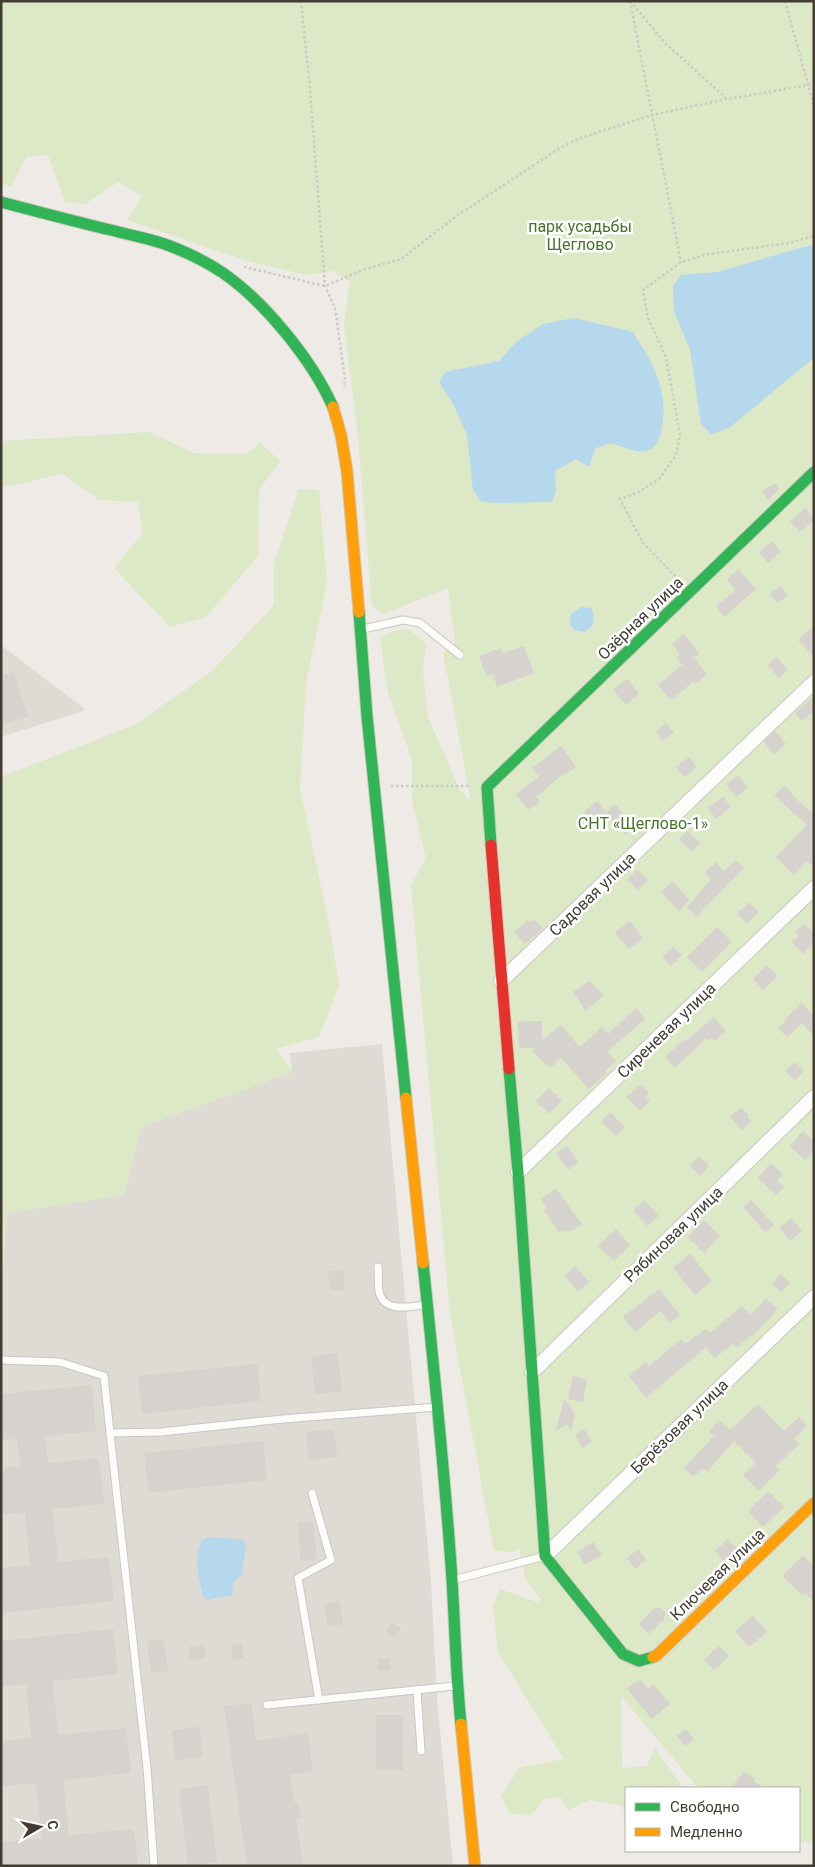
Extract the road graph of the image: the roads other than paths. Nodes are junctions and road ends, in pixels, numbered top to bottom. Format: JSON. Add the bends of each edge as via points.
{"nodes":[{"id":1,"x":1,"y":202,"type":"edge"},
{"id":2,"x":814,"y":472,"type":"edge"},
{"id":3,"x":361,"y":629,"type":"junction"},
{"id":4,"x":460,"y":655,"type":"dead end"},
{"id":5,"x":814,"y":682,"type":"edge"},
{"id":6,"x":814,"y":888,"type":"edge"},
{"id":7,"x":501,"y":982,"type":"junction"},
{"id":8,"x":814,"y":1097,"type":"edge"},
{"id":9,"x":518,"y":1172,"type":"junction"},
{"id":10,"x":378,"y":1267,"type":"dead end"},
{"id":11,"x":814,"y":1297,"type":"edge"},
{"id":12,"x":428,"y":1305,"type":"junction"},
{"id":13,"x":1,"y":1360,"type":"edge"},
{"id":14,"x":532,"y":1372,"type":"junction"},
{"id":15,"x":438,"y":1406,"type":"junction"},
{"id":16,"x":110,"y":1433,"type":"junction"},
{"id":17,"x":312,"y":1493,"type":"dead end"},
{"id":18,"x":814,"y":1503,"type":"edge"},
{"id":19,"x":545,"y":1556,"type":"junction"},
{"id":20,"x":452,"y":1580,"type":"junction"},
{"id":21,"x":457,"y":1686,"type":"junction"},
{"id":22,"x":417,"y":1690,"type":"junction"},
{"id":23,"x":319,"y":1700,"type":"junction"},
{"id":24,"x":267,"y":1705,"type":"dead end"},
{"id":25,"x":421,"y":1752,"type":"dead end"},
{"id":26,"x":154,"y":1866,"type":"edge"},
{"id":27,"x":475,"y":1866,"type":"edge"}],
"edges":[{"from":1,"to":3,"type":"main road","via":[[168,245],[223,273],[245,290],[288,336],[327,394],[341,435]]},
{"from":2,"to":7,"type":"main road","name":"Озёрная улица","via":[[487,786]]},
{"from":3,"to":4,"type":"lane","via":[[403,620],[420,624]]},
{"from":3,"to":12,"type":"main road","via":[[374,786]]},
{"from":5,"to":7,"type":"street","name":"Садовая улица"},
{"from":6,"to":9,"type":"street","name":"Сиреневая улица"},
{"from":7,"to":9,"type":"main road"},
{"from":8,"to":14,"type":"street","name":"Рябиновая улица"},
{"from":9,"to":14,"type":"main road"},
{"from":10,"to":12,"type":"lane","via":[[380,1295],[385,1303],[394,1307]]},
{"from":11,"to":19,"type":"street","name":"Берёзовая улица"},
{"from":12,"to":15,"type":"main road"},
{"from":13,"to":16,"type":"lane","via":[[60,1362],[104,1376]]},
{"from":14,"to":19,"type":"main road"},
{"from":15,"to":16,"type":"lane","via":[[161,1432]]},
{"from":15,"to":20,"type":"main road"},
{"from":16,"to":26,"type":"lane","via":[[147,1768]]},
{"from":17,"to":23,"type":"lane","via":[[331,1560],[298,1578]]},
{"from":18,"to":19,"type":"main road","name":"Ключевая улица","via":[[656,1656],[639,1661],[623,1654]]},
{"from":19,"to":20,"type":"lane"},
{"from":20,"to":21,"type":"main road"},
{"from":21,"to":22,"type":"lane"},
{"from":21,"to":27,"type":"main road"},
{"from":22,"to":23,"type":"lane"},
{"from":22,"to":25,"type":"lane"},
{"from":23,"to":24,"type":"lane"}]}
